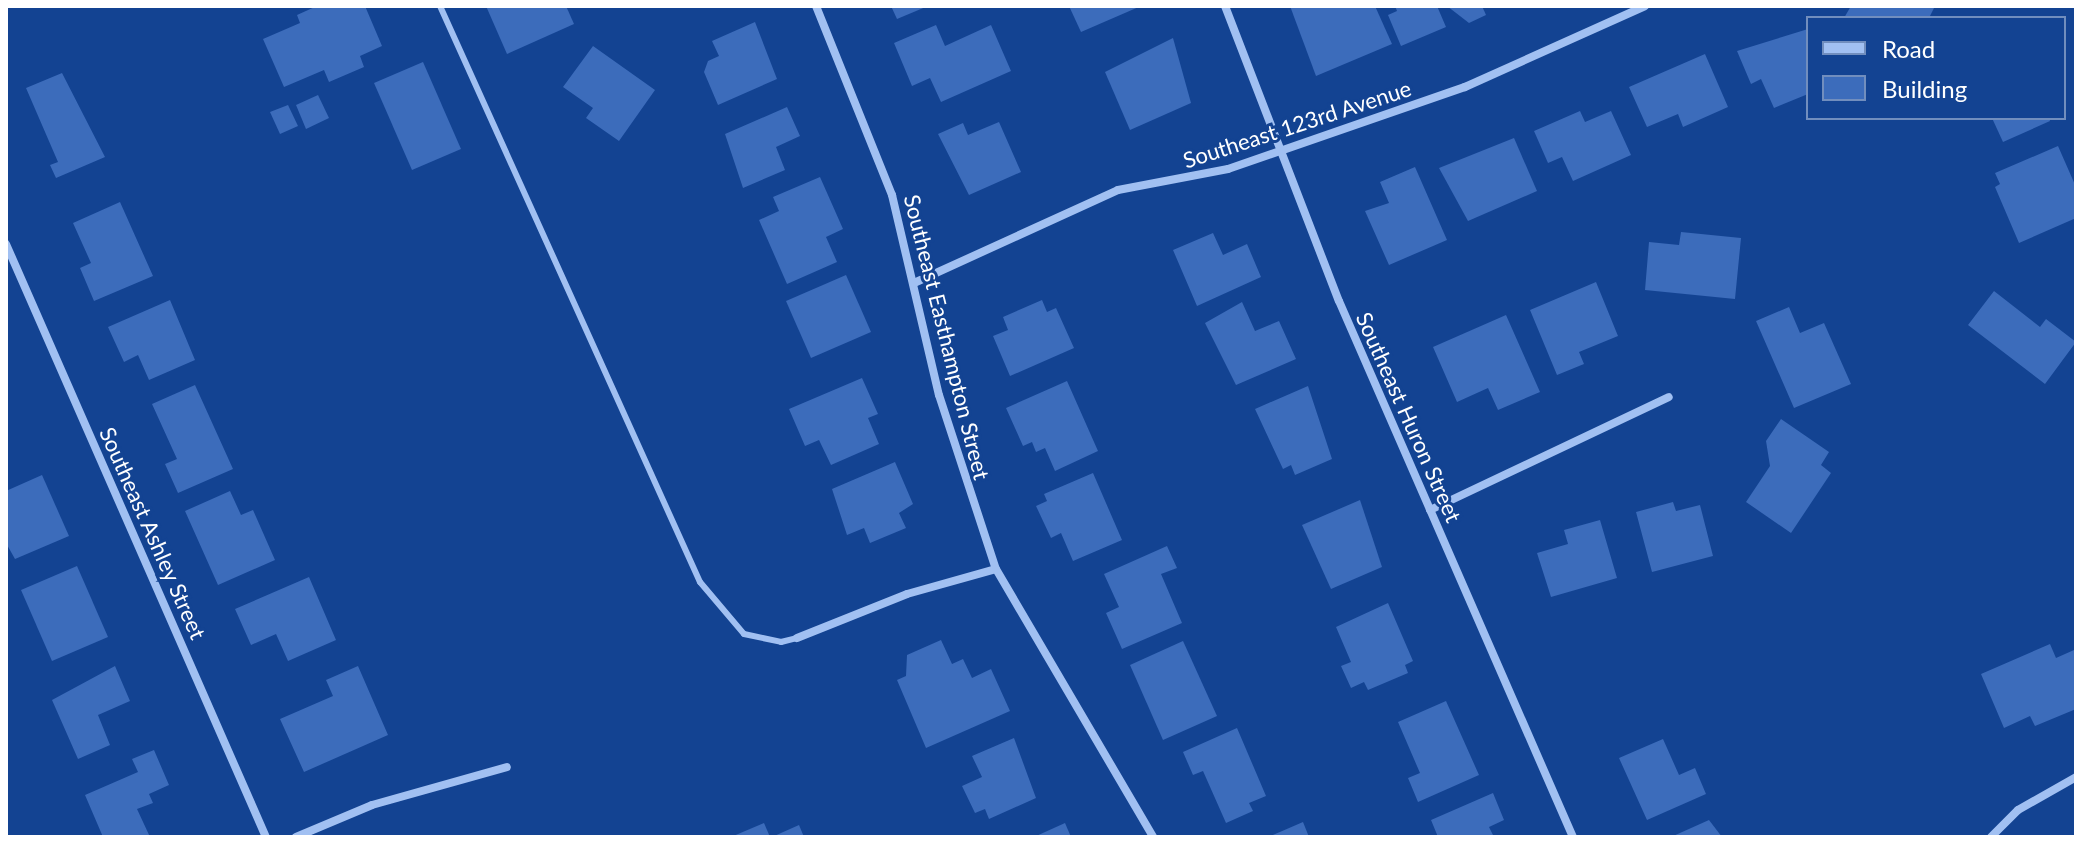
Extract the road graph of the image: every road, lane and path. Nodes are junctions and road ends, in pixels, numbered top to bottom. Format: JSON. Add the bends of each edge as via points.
{"nodes":[{"id":1,"x":440,"y":6,"type":"edge"},
{"id":2,"x":816,"y":6,"type":"edge"},
{"id":3,"x":1225,"y":6,"type":"edge"},
{"id":4,"x":1645,"y":6,"type":"edge"},
{"id":5,"x":1282,"y":151,"type":"junction"},
{"id":6,"x":6,"y":244,"type":"edge"},
{"id":7,"x":914,"y":283,"type":"junction"},
{"id":8,"x":1669,"y":397,"type":"dead end"},
{"id":9,"x":1430,"y":510,"type":"junction"},
{"id":10,"x":996,"y":569,"type":"junction"},
{"id":11,"x":797,"y":638,"type":"joint"},
{"id":12,"x":507,"y":767,"type":"dead end"},
{"id":13,"x":2076,"y":777,"type":"edge"},
{"id":14,"x":1991,"y":836,"type":"edge"},
{"id":15,"x":266,"y":837,"type":"edge"},
{"id":16,"x":296,"y":837,"type":"edge"},
{"id":17,"x":1153,"y":837,"type":"edge"},
{"id":18,"x":1573,"y":837,"type":"edge"}],
"edges":[{"from":1,"to":11,"type":"lane","via":[[700,582],[744,634],[781,642]]},
{"from":2,"to":7,"type":"street","name":"Southeast Easthampton Street","via":[[892,195]]},
{"from":3,"to":5,"type":"street","name":"Southeast Huron Street"},
{"from":4,"to":5,"type":"street","name":"Southeast 123rd Avenue","via":[[1465,87]]},
{"from":5,"to":7,"type":"street","name":"Southeast 123rd Avenue","via":[[1192,179],[1118,190]]},
{"from":5,"to":9,"type":"street","name":"Southeast Huron Street","via":[[1339,301]]},
{"from":6,"to":15,"type":"street","name":"Southeast Ashley Street"},
{"from":7,"to":10,"type":"street","name":"Southeast Easthampton Street","via":[[964,482]]},
{"from":8,"to":9,"type":"street"},
{"from":9,"to":18,"type":"street","name":"Southeast Huron Street"},
{"from":10,"to":11,"type":"street","via":[[907,594]]},
{"from":10,"to":17,"type":"street","name":"Southeast Easthampton Street"},
{"from":12,"to":16,"type":"street","via":[[372,805]]},
{"from":13,"to":14,"type":"street","via":[[2018,810]]}]}
